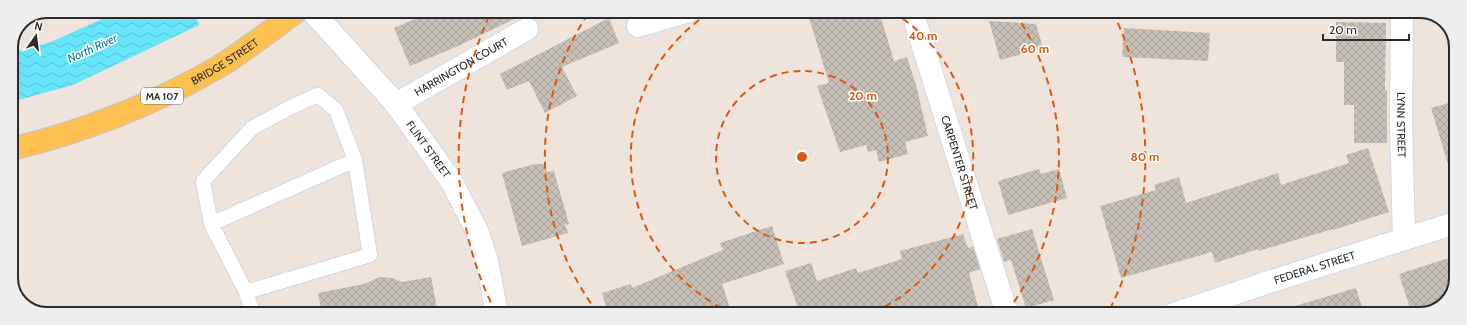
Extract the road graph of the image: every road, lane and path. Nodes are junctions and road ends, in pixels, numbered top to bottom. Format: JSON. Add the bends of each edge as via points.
{"nodes":[{"id":1,"x":288,"y":18,"type":"edge"},
{"id":2,"x":318,"y":18,"type":"edge"},
{"id":3,"x":665,"y":18,"type":"edge"},
{"id":4,"x":914,"y":18,"type":"edge"},
{"id":5,"x":1402,"y":18,"type":"edge"},
{"id":6,"x":638,"y":26,"type":"dead end"},
{"id":7,"x":527,"y":29,"type":"dead end"},
{"id":8,"x":396,"y":104,"type":"junction"},
{"id":9,"x":18,"y":146,"type":"edge"},
{"id":10,"x":355,"y":160,"type":"junction"},
{"id":11,"x":211,"y":224,"type":"junction"},
{"id":12,"x":1449,"y":225,"type":"edge"},
{"id":13,"x":1404,"y":239,"type":"junction"},
{"id":14,"x":246,"y":292,"type":"junction"},
{"id":15,"x":251,"y":307,"type":"edge"},
{"id":16,"x":496,"y":307,"type":"edge"},
{"id":17,"x":1005,"y":307,"type":"edge"},
{"id":18,"x":1195,"y":307,"type":"edge"}],
"edges":[{"from":1,"to":9,"type":"main road","name":"BRIDGE STREET","number":"MA 107","via":[[227,61],[177,89],[82,129]]},
{"from":2,"to":8,"type":"street","name":"FLINT STREET"},
{"from":3,"to":6,"type":"street"},
{"from":4,"to":17,"type":"street","name":"CARPENTER STREET"},
{"from":5,"to":13,"type":"street","name":"LYNN STREET"},
{"from":7,"to":8,"type":"street","name":"HARRINGTON COURT"},
{"from":8,"to":16,"type":"street","name":"FLINT STREET","via":[[452,182],[478,233],[487,261]]},
{"from":10,"to":11,"type":"lane"},
{"from":10,"to":11,"type":"lane","via":[[336,110],[318,95],[293,106],[252,128],[203,181]]},
{"from":10,"to":14,"type":"lane","via":[[370,255]]},
{"from":11,"to":14,"type":"lane"},
{"from":12,"to":13,"type":"street","name":"FEDERAL STREET"},
{"from":13,"to":18,"type":"street","name":"FEDERAL STREET"},
{"from":14,"to":15,"type":"lane"}]}
